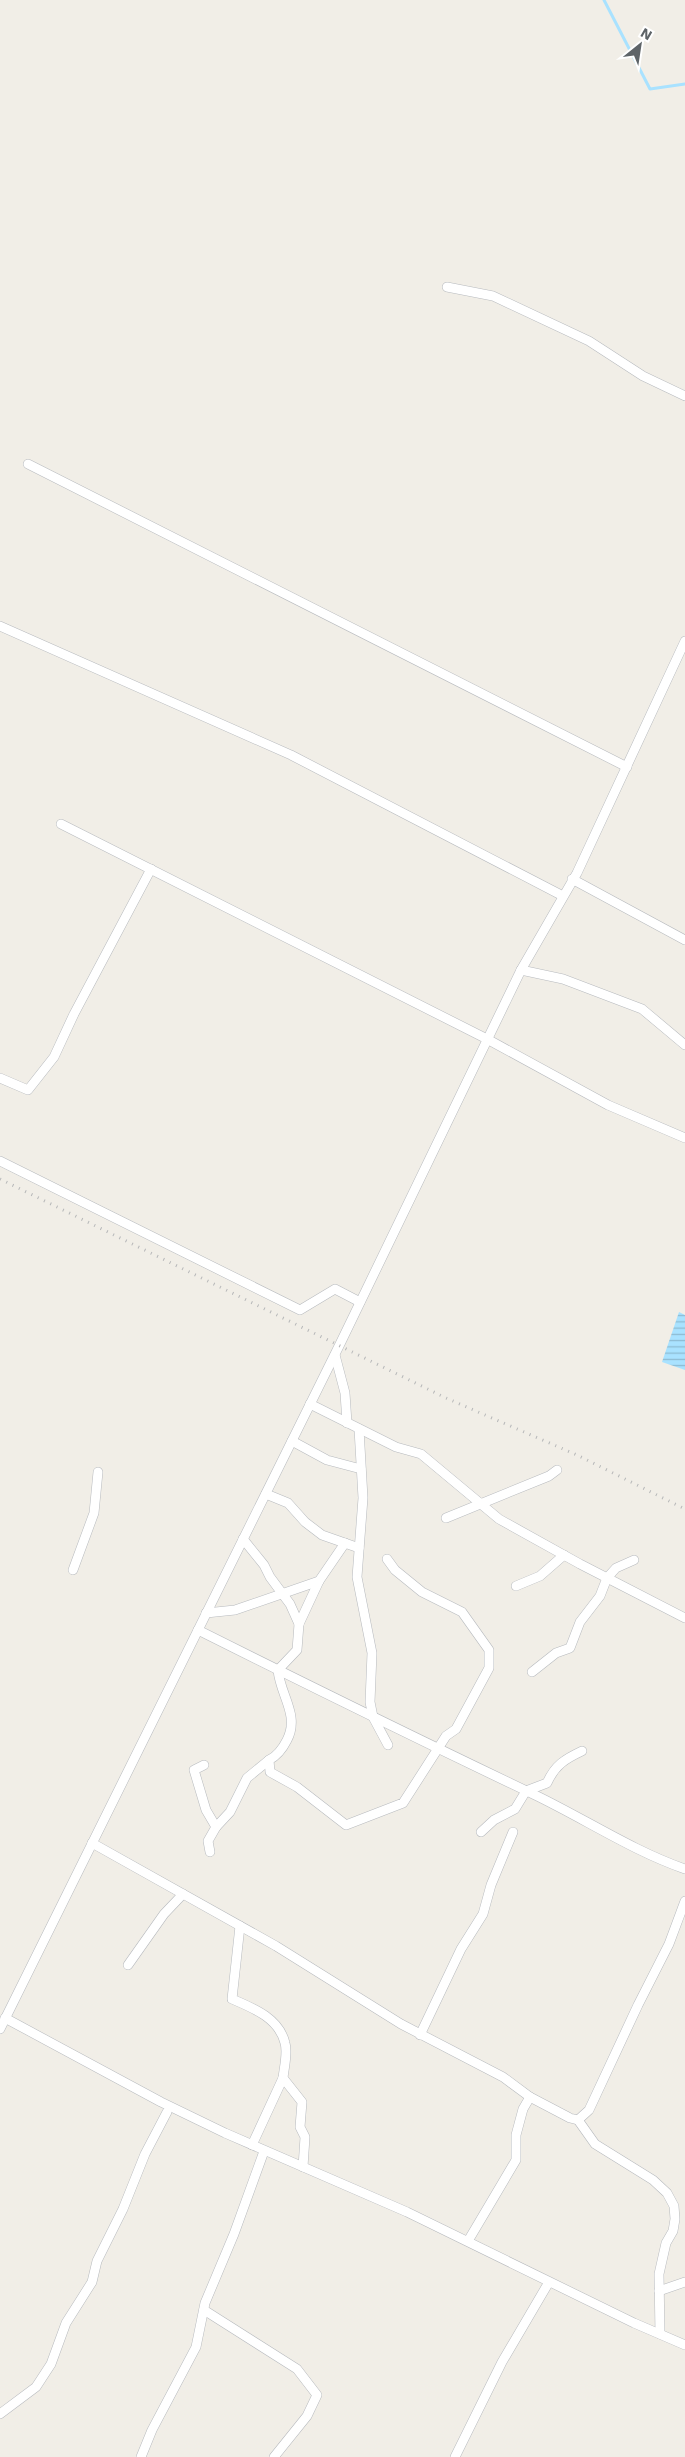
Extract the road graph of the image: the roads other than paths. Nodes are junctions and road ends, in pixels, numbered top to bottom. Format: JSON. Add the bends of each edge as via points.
{"nodes":[{"id":1,"x":447,"y":286,"type":"dead end"},
{"id":2,"x":685,"y":396,"type":"edge"},
{"id":3,"x":28,"y":464,"type":"dead end"},
{"id":4,"x":0,"y":626,"type":"edge"},
{"id":5,"x":685,"y":642,"type":"edge"},
{"id":6,"x":627,"y":767,"type":"junction"},
{"id":7,"x":61,"y":824,"type":"dead end"},
{"id":8,"x":151,"y":869,"type":"junction"},
{"id":9,"x":572,"y":879,"type":"junction"},
{"id":10,"x":563,"y":896,"type":"junction"},
{"id":11,"x":685,"y":940,"type":"edge"},
{"id":12,"x":521,"y":970,"type":"junction"},
{"id":13,"x":488,"y":1039,"type":"junction"},
{"id":14,"x":685,"y":1045,"type":"edge"},
{"id":15,"x":0,"y":1078,"type":"edge"},
{"id":16,"x":685,"y":1138,"type":"edge"},
{"id":17,"x":0,"y":1162,"type":"edge"},
{"id":18,"x":360,"y":1302,"type":"junction"},
{"id":19,"x":334,"y":1355,"type":"junction"},
{"id":20,"x":310,"y":1404,"type":"junction"},
{"id":21,"x":347,"y":1423,"type":"junction"},
{"id":22,"x":359,"y":1429,"type":"junction"},
{"id":23,"x":292,"y":1441,"type":"junction"},
{"id":24,"x":361,"y":1469,"type":"junction"},
{"id":25,"x":557,"y":1470,"type":"dead end"},
{"id":26,"x":98,"y":1472,"type":"dead end"},
{"id":27,"x":266,"y":1494,"type":"junction"},
{"id":28,"x":483,"y":1505,"type":"junction"},
{"id":29,"x":446,"y":1518,"type":"dead end"},
{"id":30,"x":243,"y":1539,"type":"junction"},
{"id":31,"x":345,"y":1542,"type":"junction"},
{"id":32,"x":360,"y":1548,"type":"junction"},
{"id":33,"x":564,"y":1556,"type":"junction"},
{"id":34,"x":388,"y":1559,"type":"dead end"},
{"id":35,"x":634,"y":1560,"type":"dead end"},
{"id":36,"x":73,"y":1570,"type":"dead end"},
{"id":37,"x":607,"y":1578,"type":"junction"},
{"id":38,"x":319,"y":1580,"type":"junction"},
{"id":39,"x":516,"y":1586,"type":"dead end"},
{"id":40,"x":282,"y":1592,"type":"junction"},
{"id":41,"x":206,"y":1613,"type":"junction"},
{"id":42,"x":685,"y":1618,"type":"edge"},
{"id":43,"x":299,"y":1624,"type":"junction"},
{"id":44,"x":198,"y":1630,"type":"junction"},
{"id":45,"x":278,"y":1670,"type":"junction"},
{"id":46,"x":532,"y":1672,"type":"dead end"},
{"id":47,"x":373,"y":1717,"type":"junction"},
{"id":48,"x":388,"y":1744,"type":"dead end"},
{"id":49,"x":437,"y":1748,"type":"junction"},
{"id":50,"x":582,"y":1751,"type":"dead end"},
{"id":51,"x":269,"y":1760,"type":"junction"},
{"id":52,"x":204,"y":1765,"type":"dead end"},
{"id":53,"x":526,"y":1791,"type":"junction"},
{"id":54,"x":216,"y":1827,"type":"junction"},
{"id":55,"x":482,"y":1832,"type":"dead end"},
{"id":56,"x":514,"y":1832,"type":"dead end"},
{"id":57,"x":92,"y":1843,"type":"junction"},
{"id":58,"x":210,"y":1852,"type":"dead end"},
{"id":59,"x":685,"y":1869,"type":"edge"},
{"id":60,"x":183,"y":1894,"type":"junction"},
{"id":61,"x":685,"y":1901,"type":"edge"},
{"id":62,"x":240,"y":1926,"type":"junction"},
{"id":63,"x":128,"y":1965,"type":"dead end"},
{"id":64,"x":5,"y":2018,"type":"junction"},
{"id":65,"x":0,"y":2029,"type":"edge"},
{"id":66,"x":420,"y":2035,"type":"junction"},
{"id":67,"x":283,"y":2078,"type":"junction"},
{"id":68,"x":530,"y":2097,"type":"junction"},
{"id":69,"x":167,"y":2112,"type":"dead end"},
{"id":70,"x":578,"y":2120,"type":"junction"},
{"id":71,"x":252,"y":2145,"type":"junction"},
{"id":72,"x":263,"y":2154,"type":"dead end"},
{"id":73,"x":303,"y":2167,"type":"junction"},
{"id":74,"x":468,"y":2241,"type":"junction"},
{"id":75,"x":549,"y":2282,"type":"junction"},
{"id":76,"x":685,"y":2282,"type":"edge"},
{"id":77,"x":659,"y":2291,"type":"junction"},
{"id":78,"x":204,"y":2310,"type":"junction"},
{"id":79,"x":660,"y":2334,"type":"junction"},
{"id":80,"x":685,"y":2345,"type":"edge"},
{"id":81,"x":0,"y":2414,"type":"edge"},
{"id":82,"x":141,"y":2457,"type":"edge"},
{"id":83,"x":274,"y":2457,"type":"edge"},
{"id":84,"x":455,"y":2457,"type":"edge"}],
"edges":[{"from":1,"to":2,"type":"street","via":[[493,296],[589,341],[643,376]]},
{"from":3,"to":6,"type":"street"},
{"from":4,"to":10,"type":"street","via":[[291,755]]},
{"from":5,"to":6,"type":"street"},
{"from":6,"to":9,"type":"street"},
{"from":7,"to":8,"type":"street"},
{"from":8,"to":13,"type":"street"},
{"from":8,"to":15,"type":"street","via":[[54,1057],[28,1090]]},
{"from":9,"to":10,"type":"street"},
{"from":9,"to":11,"type":"street"},
{"from":10,"to":12,"type":"street"},
{"from":12,"to":13,"type":"street"},
{"from":12,"to":14,"type":"street","via":[[564,979],[642,1009]]},
{"from":13,"to":16,"type":"street","via":[[608,1106]]},
{"from":13,"to":18,"type":"street"},
{"from":17,"to":18,"type":"street","via":[[300,1310],[335,1289]]},
{"from":18,"to":19,"type":"street"},
{"from":19,"to":20,"type":"street"},
{"from":19,"to":21,"type":"street","via":[[345,1393]]},
{"from":20,"to":21,"type":"street"},
{"from":20,"to":23,"type":"street"},
{"from":21,"to":22,"type":"street"},
{"from":22,"to":24,"type":"street"},
{"from":22,"to":28,"type":"street","via":[[396,1447],[421,1454]]},
{"from":23,"to":24,"type":"street","via":[[328,1460]]},
{"from":23,"to":27,"type":"street"},
{"from":24,"to":32,"type":"street"},
{"from":25,"to":28,"type":"street"},
{"from":26,"to":36,"type":"street","via":[[94,1513]]},
{"from":27,"to":30,"type":"street"},
{"from":27,"to":31,"type":"street","via":[[288,1503],[322,1535]]},
{"from":28,"to":29,"type":"street"},
{"from":28,"to":33,"type":"street","via":[[499,1519]]},
{"from":30,"to":40,"type":"street"},
{"from":30,"to":41,"type":"street"},
{"from":31,"to":32,"type":"street"},
{"from":31,"to":38,"type":"street"},
{"from":32,"to":47,"type":"street","via":[[357,1577],[372,1654],[370,1702]]},
{"from":33,"to":37,"type":"street"},
{"from":33,"to":39,"type":"street","via":[[540,1576]]},
{"from":34,"to":49,"type":"street","via":[[395,1570],[422,1592],[462,1612],[489,1650],[489,1668],[456,1729]]},
{"from":35,"to":37,"type":"street","via":[[616,1568]]},
{"from":37,"to":42,"type":"street"},
{"from":37,"to":46,"type":"street","via":[[600,1596],[580,1622],[570,1648],[556,1653]]},
{"from":38,"to":40,"type":"street"},
{"from":38,"to":43,"type":"street"},
{"from":40,"to":41,"type":"street","via":[[235,1610]]},
{"from":40,"to":43,"type":"street"},
{"from":41,"to":44,"type":"street"},
{"from":43,"to":45,"type":"street","via":[[298,1650]]},
{"from":44,"to":45,"type":"street"},
{"from":44,"to":57,"type":"street"},
{"from":45,"to":47,"type":"street"},
{"from":45,"to":51,"type":"street","via":[[280,1685],[291,1711],[292,1731],[284,1747]]},
{"from":47,"to":48,"type":"street"},
{"from":47,"to":49,"type":"street"},
{"from":49,"to":51,"type":"street","via":[[403,1804],[346,1825],[297,1787],[270,1772]]},
{"from":49,"to":53,"type":"street"},
{"from":50,"to":53,"type":"street","via":[[561,1761],[547,1783]]},
{"from":51,"to":54,"type":"street","via":[[248,1778],[230,1812]]},
{"from":52,"to":54,"type":"street","via":[[194,1770],[206,1810]]},
{"from":53,"to":55,"type":"street","via":[[515,1809],[494,1820]]},
{"from":53,"to":59,"type":"street","via":[[660,1860]]},
{"from":54,"to":58,"type":"street","via":[[208,1841]]},
{"from":56,"to":66,"type":"street","via":[[491,1885],[483,1914],[461,1949]]},
{"from":57,"to":60,"type":"street"},
{"from":57,"to":64,"type":"street"},
{"from":60,"to":62,"type":"street"},
{"from":60,"to":63,"type":"street","via":[[164,1914]]},
{"from":61,"to":70,"type":"street","via":[[669,1944],[596,2096],[589,2110]]},
{"from":62,"to":66,"type":"street"},
{"from":62,"to":67,"type":"street","via":[[232,1999],[261,2012],[275,2026],[285,2043]]},
{"from":64,"to":65,"type":"street"},
{"from":64,"to":71,"type":"street","via":[[161,2102]]},
{"from":66,"to":68,"type":"street","via":[[503,2078]]},
{"from":67,"to":71,"type":"street"},
{"from":67,"to":73,"type":"street","via":[[302,2102]]},
{"from":68,"to":70,"type":"street"},
{"from":68,"to":74,"type":"street","via":[[523,2108],[516,2135],[516,2160]]},
{"from":69,"to":81,"type":"street","via":[[96,2261],[92,2282],[66,2323],[51,2364],[36,2386]]},
{"from":70,"to":77,"type":"street","via":[[595,2144],[653,2180],[670,2198],[675,2219],[662,2255]]},
{"from":71,"to":73,"type":"street"},
{"from":72,"to":78,"type":"street"},
{"from":73,"to":74,"type":"street"},
{"from":74,"to":75,"type":"street"},
{"from":75,"to":79,"type":"street"},
{"from":75,"to":84,"type":"street","via":[[502,2362]]},
{"from":76,"to":77,"type":"street"},
{"from":77,"to":79,"type":"street"},
{"from":78,"to":82,"type":"street","via":[[190,2361],[178,2379]]},
{"from":78,"to":83,"type":"street","via":[[296,2369],[318,2395],[307,2416]]},
{"from":79,"to":80,"type":"street"}]}
